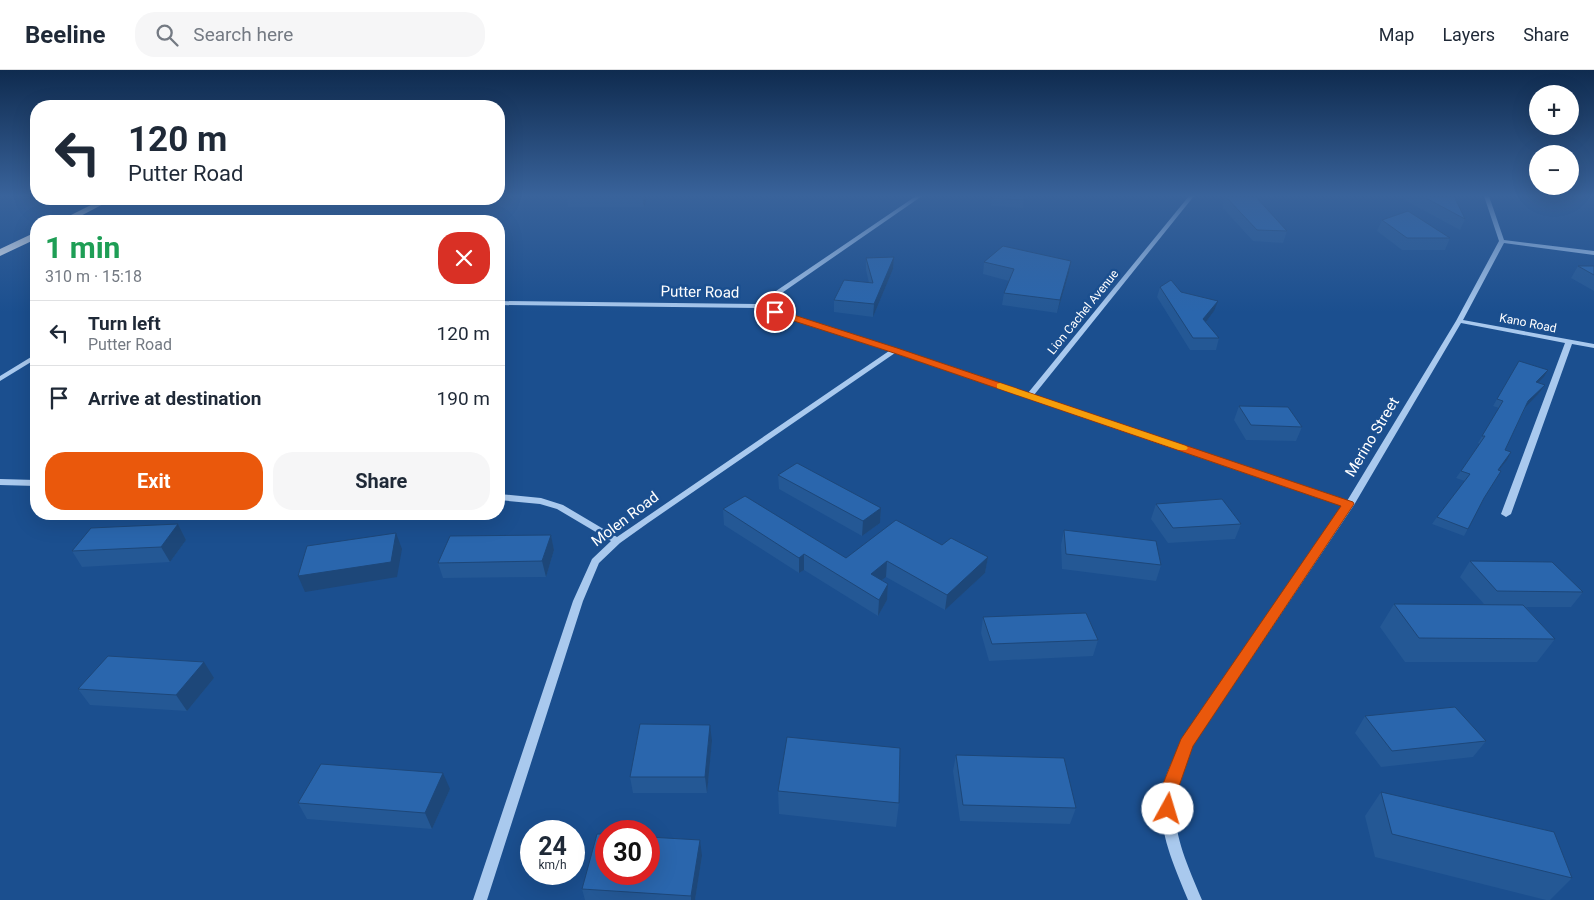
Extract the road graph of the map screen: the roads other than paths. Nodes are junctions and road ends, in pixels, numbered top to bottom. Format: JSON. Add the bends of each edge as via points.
{"nodes":[{"id":1,"x":863,"y":235,"type":"edge"},
{"id":2,"x":1161,"y":235,"type":"edge"},
{"id":3,"x":1500,"y":235,"type":"edge"},
{"id":4,"x":30,"y":238,"type":"edge"},
{"id":5,"x":1502,"y":241,"type":"junction"},
{"id":6,"x":0,"y":253,"type":"edge"},
{"id":7,"x":1594,"y":253,"type":"edge"},
{"id":8,"x":505,"y":302,"type":"edge"},
{"id":9,"x":758,"y":306,"type":"junction"},
{"id":10,"x":1459,"y":321,"type":"junction"},
{"id":11,"x":1570,"y":342,"type":"junction"},
{"id":12,"x":1594,"y":346,"type":"edge"},
{"id":13,"x":894,"y":350,"type":"junction"},
{"id":14,"x":30,"y":360,"type":"edge"},
{"id":15,"x":0,"y":379,"type":"edge"},
{"id":16,"x":1030,"y":396,"type":"junction"},
{"id":17,"x":0,"y":482,"type":"edge"},
{"id":18,"x":30,"y":483,"type":"edge"},
{"id":19,"x":505,"y":498,"type":"edge"},
{"id":20,"x":1348,"y":504,"type":"junction"},
{"id":21,"x":1506,"y":514,"type":"dead end"},
{"id":22,"x":616,"y":541,"type":"junction"},
{"id":23,"x":480,"y":900,"type":"edge"},
{"id":24,"x":1195,"y":900,"type":"edge"}],
"edges":[{"from":1,"to":9,"type":"street"},
{"from":2,"to":16,"type":"street","name":"Lion Cachel Avenue"},
{"from":3,"to":5,"type":"street"},
{"from":4,"to":6,"type":"highway"},
{"from":5,"to":7,"type":"street"},
{"from":5,"to":10,"type":"street","name":"Merino Street"},
{"from":8,"to":9,"type":"street","name":"Putter Road"},
{"from":9,"to":13,"type":"street","name":"Putter Road"},
{"from":10,"to":11,"type":"street","name":"Kano Road"},
{"from":10,"to":20,"type":"street","name":"Merino Street"},
{"from":11,"to":12,"type":"street","name":"Kano Road"},
{"from":11,"to":21,"type":"street"},
{"from":13,"to":16,"type":"street","name":"Putter Road"},
{"from":13,"to":22,"type":"street","name":"Molen Road"},
{"from":14,"to":15,"type":"street"},
{"from":16,"to":20,"type":"street","name":"Putter Road"},
{"from":17,"to":18,"type":"street"},
{"from":19,"to":22,"type":"street","via":[[541,501],[560,507]]},
{"from":20,"to":24,"type":"street","name":"Merino Street","via":[[1186,744],[1176,766],[1169,789],[1172,838]]},
{"from":22,"to":23,"type":"street","name":"Molen Road","via":[[595,561],[578,601]]}]}
